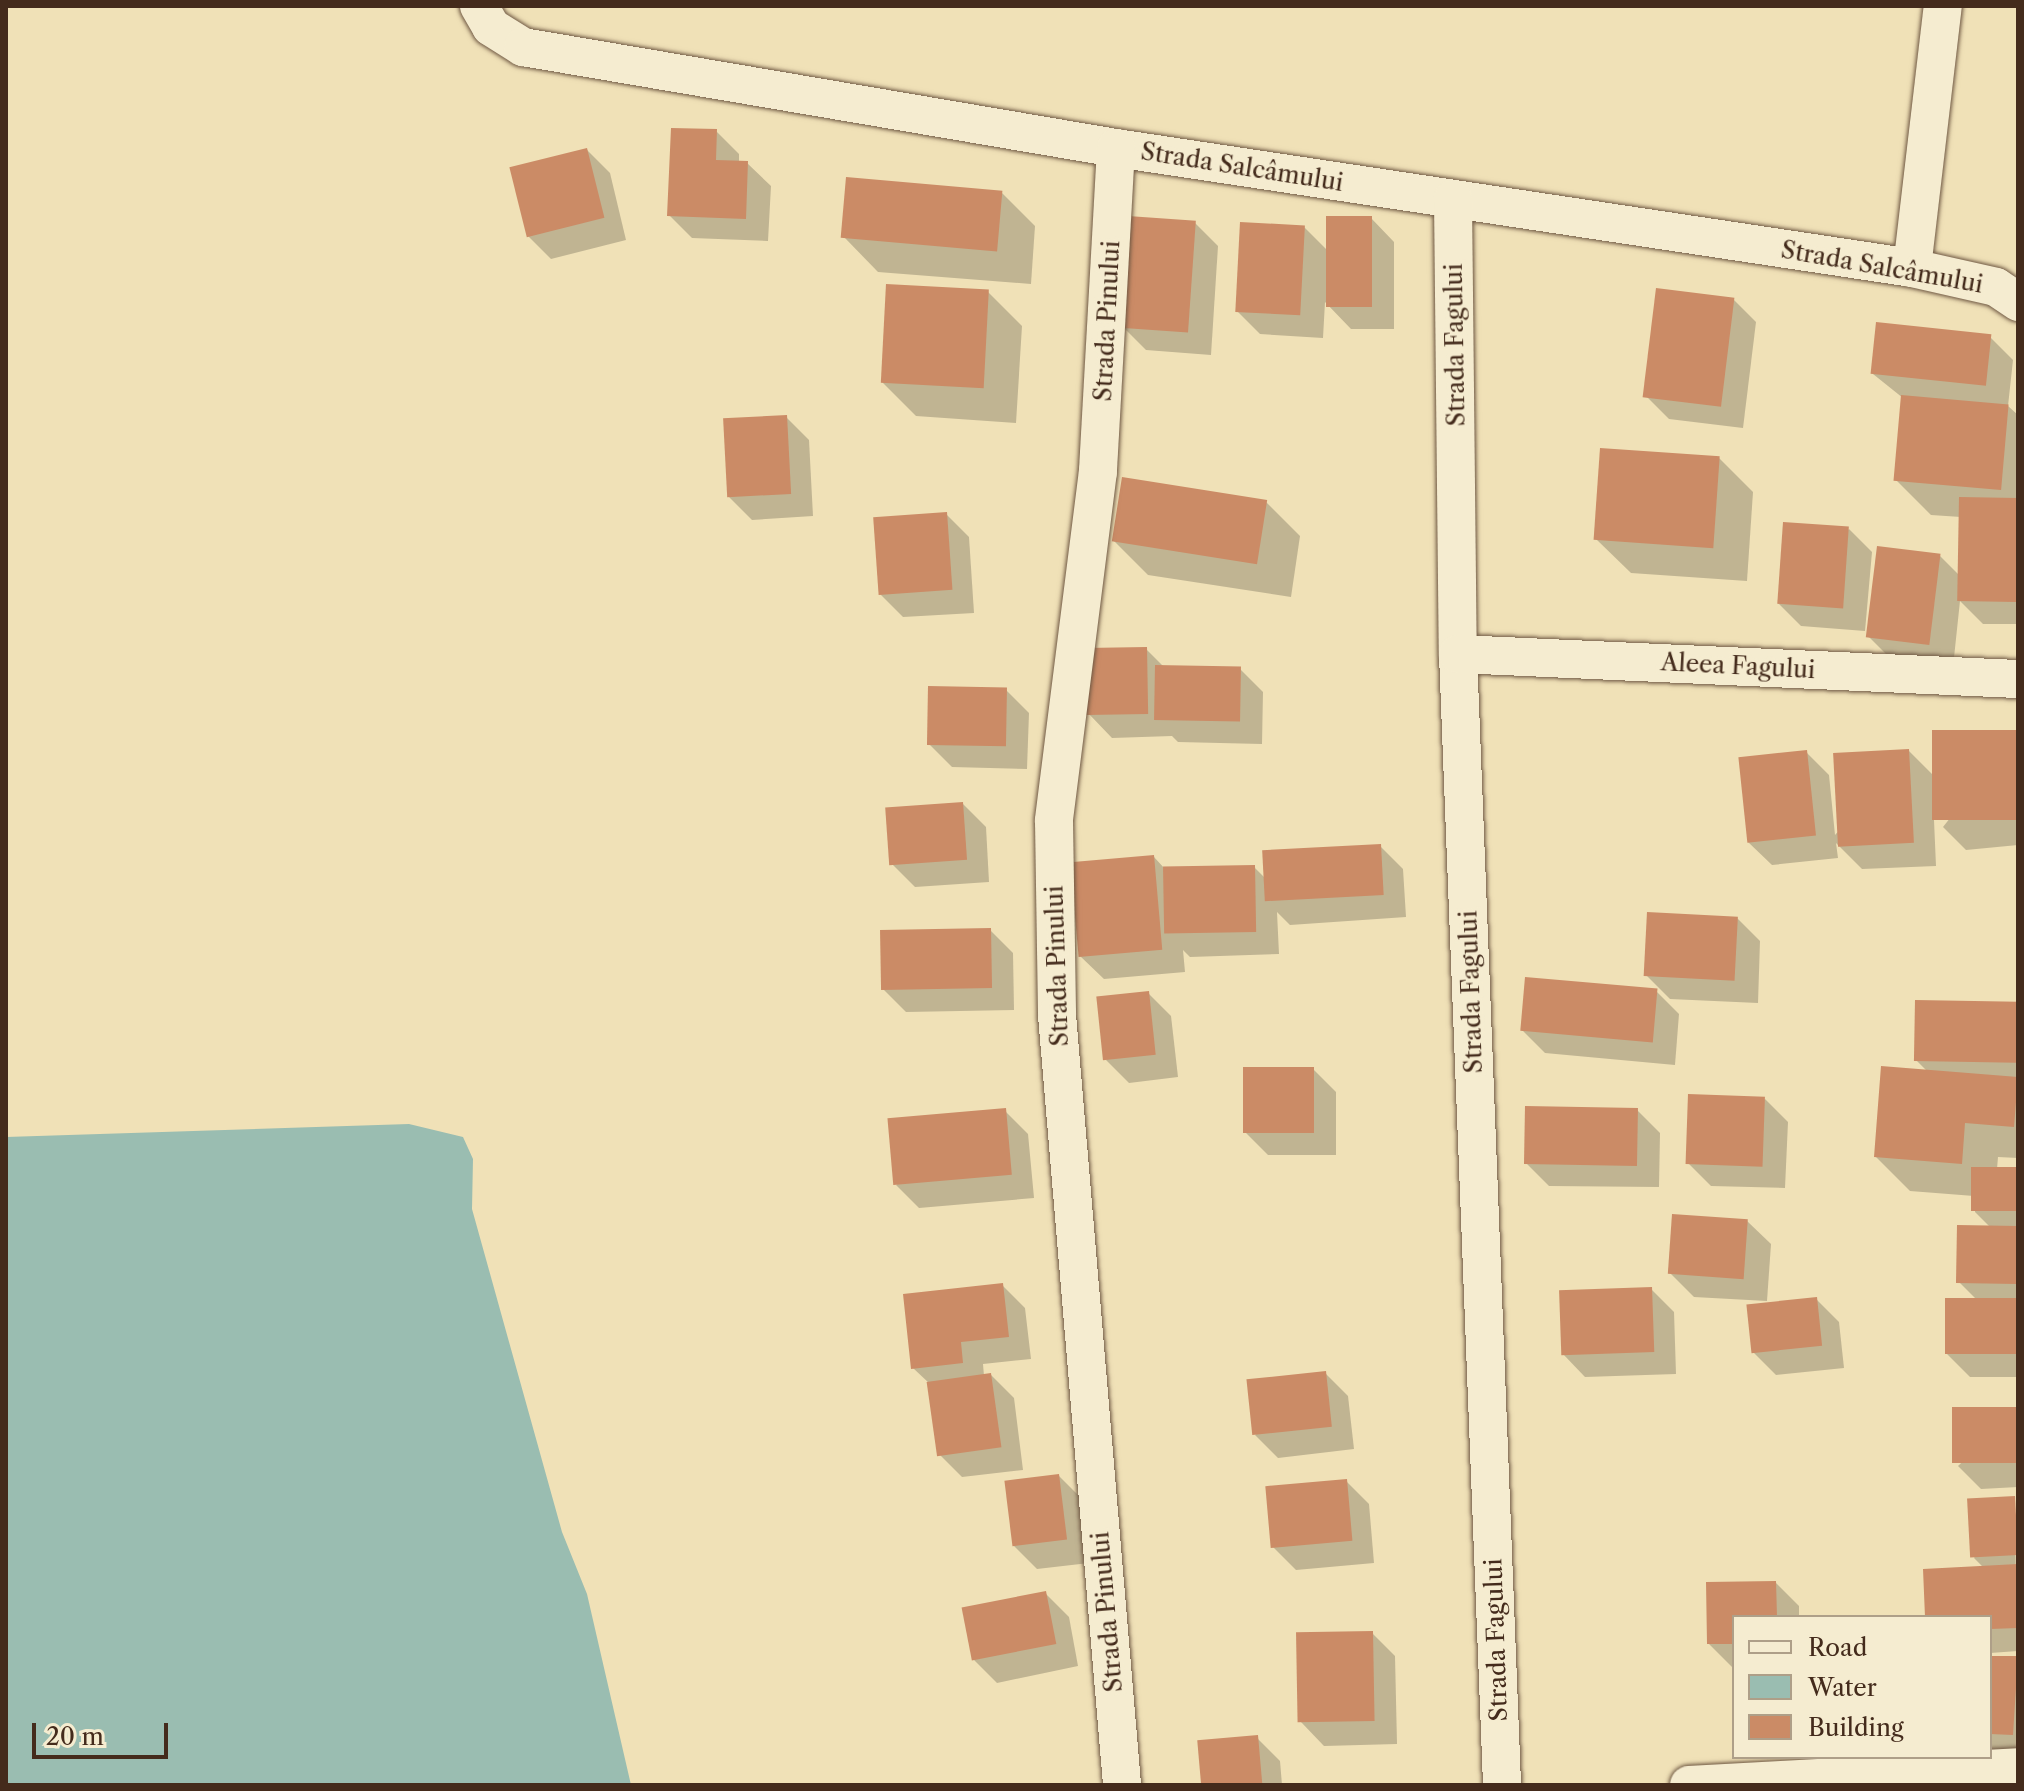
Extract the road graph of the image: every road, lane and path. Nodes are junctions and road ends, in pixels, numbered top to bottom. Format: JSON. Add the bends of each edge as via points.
{"nodes":[{"id":1,"x":479,"y":6,"type":"edge"},
{"id":2,"x":1943,"y":6,"type":"edge"},
{"id":3,"x":1116,"y":148,"type":"junction"},
{"id":4,"x":1453,"y":199,"type":"junction"},
{"id":5,"x":1912,"y":268,"type":"junction"},
{"id":6,"x":2018,"y":302,"type":"edge"},
{"id":7,"x":1458,"y":654,"type":"junction"},
{"id":8,"x":2018,"y":679,"type":"edge"},
{"id":9,"x":2018,"y":1767,"type":"edge"},
{"id":10,"x":1122,"y":1785,"type":"edge"},
{"id":11,"x":1502,"y":1785,"type":"edge"},
{"id":12,"x":1689,"y":1785,"type":"edge"}],
"edges":[{"from":1,"to":3,"type":"street","name":"Strada Salcâmului","via":[[491,27],[523,47]]},
{"from":2,"to":5,"type":"street"},
{"from":3,"to":4,"type":"street","name":"Strada Salcâmului"},
{"from":3,"to":10,"type":"street","name":"Strada Pinului","via":[[1098,471],[1054,821],[1057,1015]]},
{"from":4,"to":5,"type":"street","name":"Strada Salcâmului"},
{"from":4,"to":7,"type":"street","name":"Strada Fagului"},
{"from":5,"to":6,"type":"street","name":"Strada Salcâmului","via":[[1996,287]]},
{"from":7,"to":8,"type":"street","name":"Aleea Fagului"},
{"from":7,"to":11,"type":"street","name":"Strada Fagului"},
{"from":9,"to":12,"type":"street"}]}
